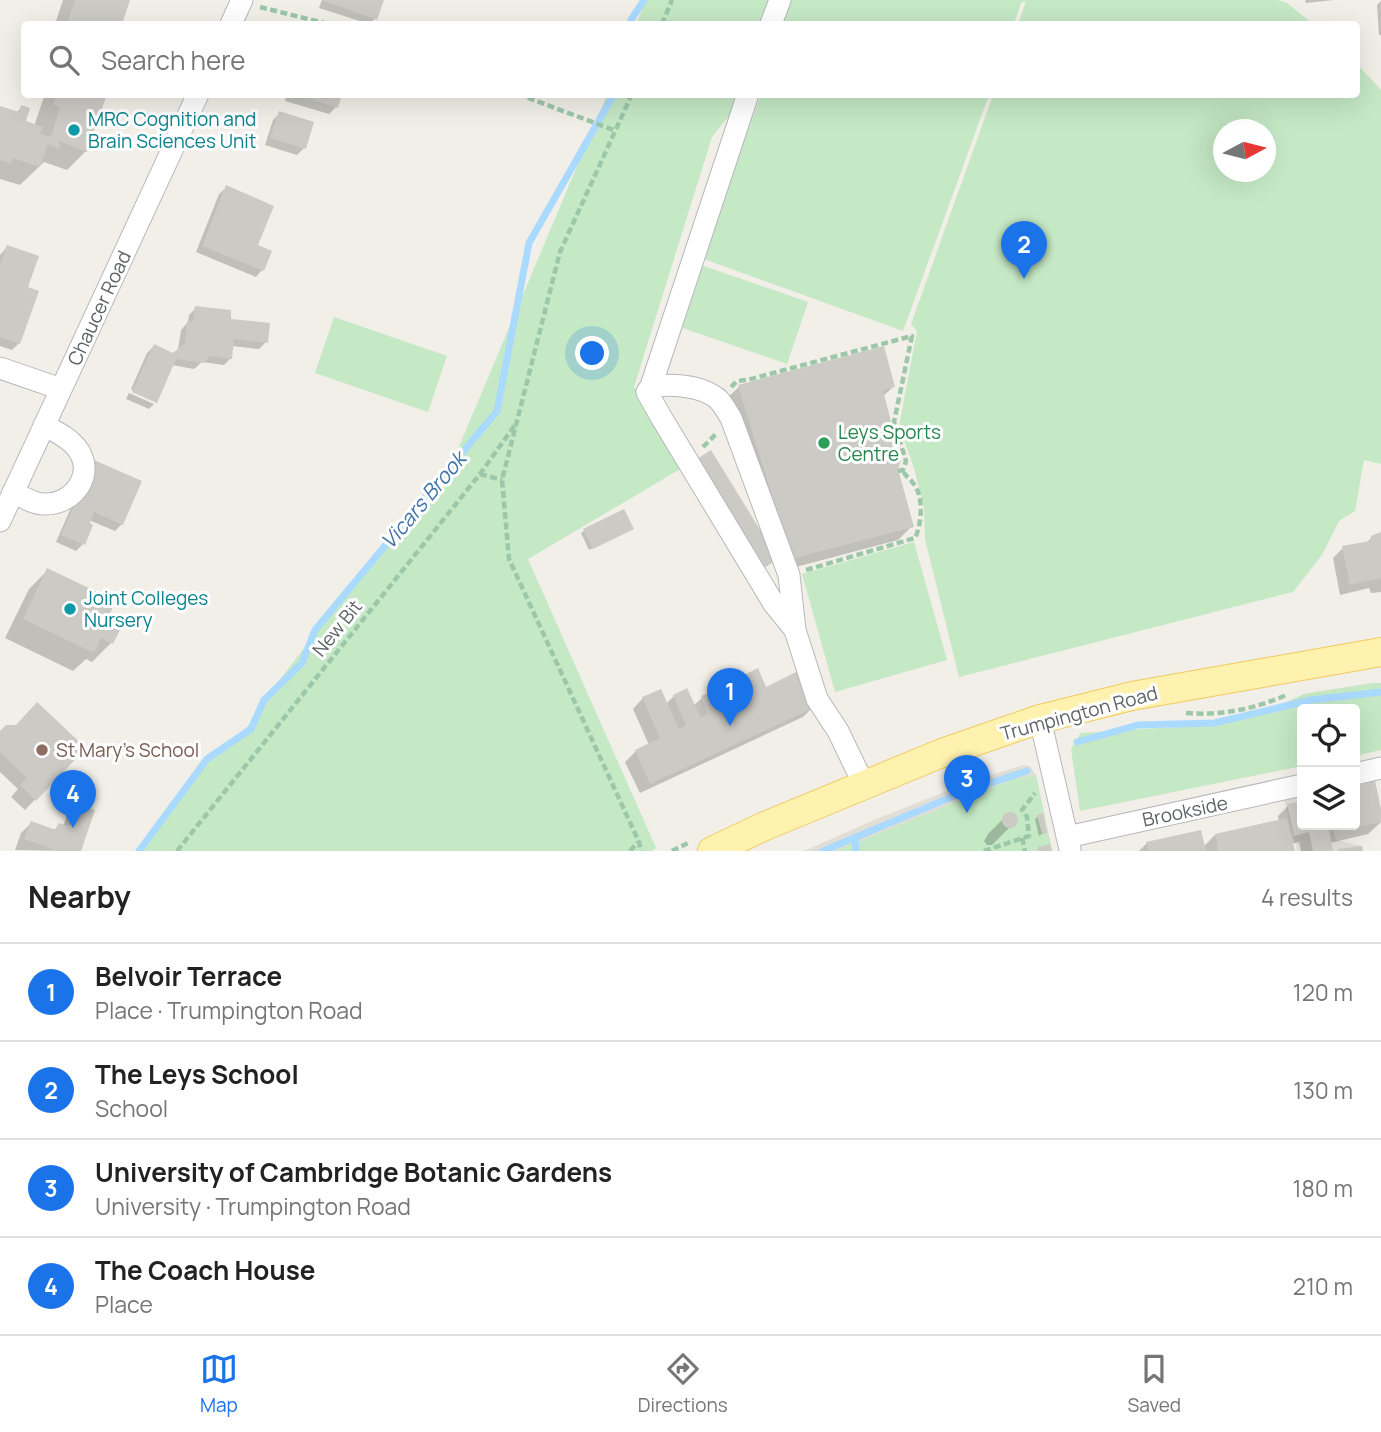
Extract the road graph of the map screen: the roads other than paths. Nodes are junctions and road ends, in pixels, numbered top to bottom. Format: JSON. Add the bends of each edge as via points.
{"nodes":[{"id":1,"x":780,"y":0,"type":"edge"},
{"id":2,"x":242,"y":1,"type":"edge"},
{"id":3,"x":232,"y":21,"type":"edge"},
{"id":4,"x":772,"y":21,"type":"edge"},
{"id":5,"x":196,"y":98,"type":"edge"},
{"id":6,"x":747,"y":98,"type":"edge"},
{"id":7,"x":0,"y":368,"type":"edge"},
{"id":8,"x":651,"y":386,"type":"junction"},
{"id":9,"x":61,"y":389,"type":"junction"},
{"id":10,"x":44,"y":425,"type":"junction"},
{"id":11,"x":13,"y":492,"type":"junction"},
{"id":12,"x":0,"y":521,"type":"edge"},
{"id":13,"x":795,"y":630,"type":"junction"},
{"id":14,"x":1381,"y":652,"type":"edge"},
{"id":15,"x":1040,"y":719,"type":"junction"},
{"id":16,"x":1381,"y":768,"type":"edge"},
{"id":17,"x":1360,"y":773,"type":"edge"},
{"id":18,"x":864,"y":785,"type":"junction"},
{"id":19,"x":1297,"y":786,"type":"edge"},
{"id":20,"x":1069,"y":844,"type":"edge"},
{"id":21,"x":712,"y":851,"type":"edge"}],
"edges":[{"from":1,"to":4,"type":"street"},
{"from":2,"to":3,"type":"street"},
{"from":5,"to":9,"type":"street","name":"Chaucer Road"},
{"from":6,"to":8,"type":"street"},
{"from":7,"to":9,"type":"street"},
{"from":8,"to":13,"type":"street","via":[[648,392],[689,463],[774,604]]},
{"from":8,"to":13,"type":"street","via":[[696,388],[725,409],[789,575]]},
{"from":9,"to":10,"type":"street","name":"Chaucer Road"},
{"from":10,"to":11,"type":"street","name":"Chaucer Road"},
{"from":10,"to":11,"type":"street","via":[[78,449],[83,460],[82,483],[66,500],[44,505]]},
{"from":11,"to":12,"type":"street","name":"Chaucer Road"},
{"from":13,"to":18,"type":"street","via":[[817,699],[842,737]]},
{"from":14,"to":15,"type":"main road","name":"Trumpington Road","via":[[1132,696]]},
{"from":15,"to":18,"type":"main road","name":"Trumpington Road"},
{"from":15,"to":20,"type":"street"},
{"from":16,"to":17,"type":"street"},
{"from":18,"to":21,"type":"main road","name":"Trumpington Road"},
{"from":19,"to":20,"type":"street","name":"Brookside"}]}
